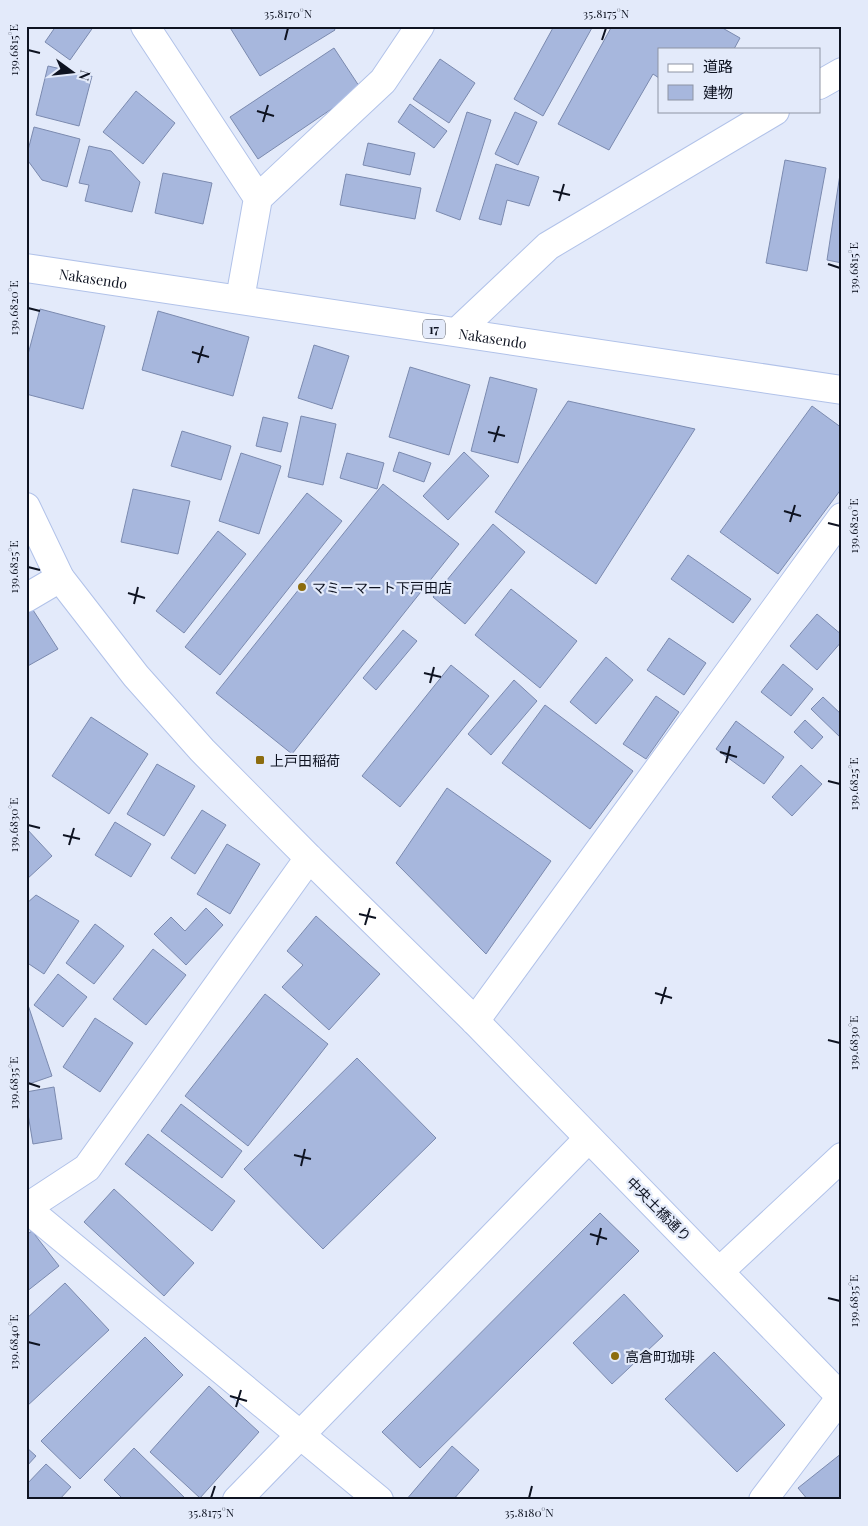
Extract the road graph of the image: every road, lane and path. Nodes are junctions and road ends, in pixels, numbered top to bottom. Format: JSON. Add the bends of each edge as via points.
{"nodes":[{"id":1,"x":145,"y":26,"type":"edge"},
{"id":2,"x":420,"y":26,"type":"edge"},
{"id":3,"x":842,"y":72,"type":"edge"},
{"id":4,"x":820,"y":84,"type":"edge"},
{"id":5,"x":773,"y":112,"type":"edge"},
{"id":6,"x":258,"y":198,"type":"junction"},
{"id":7,"x":26,"y":268,"type":"edge"},
{"id":8,"x":240,"y":299,"type":"junction"},
{"id":9,"x":457,"y":332,"type":"junction"},
{"id":10,"x":842,"y":390,"type":"edge"},
{"id":11,"x":26,"y":507,"type":"edge"},
{"id":12,"x":842,"y":517,"type":"edge"},
{"id":13,"x":60,"y":578,"type":"junction"},
{"id":14,"x":26,"y":598,"type":"edge"},
{"id":15,"x":310,"y":858,"type":"junction"},
{"id":16,"x":475,"y":1021,"type":"junction"},
{"id":17,"x":588,"y":1139,"type":"junction"},
{"id":18,"x":842,"y":1157,"type":"edge"},
{"id":19,"x":26,"y":1208,"type":"edge"},
{"id":20,"x":720,"y":1271,"type":"junction"},
{"id":21,"x":841,"y":1397,"type":"edge"},
{"id":22,"x":301,"y":1436,"type":"junction"},
{"id":23,"x":238,"y":1500,"type":"edge"},
{"id":24,"x":379,"y":1500,"type":"edge"},
{"id":25,"x":763,"y":1500,"type":"edge"}],
"edges":[{"from":1,"to":6,"type":"main road"},
{"from":2,"to":6,"type":"main road","via":[[383,81]]},
{"from":3,"to":4,"type":"main road"},
{"from":5,"to":9,"type":"main road","via":[[548,246]]},
{"from":6,"to":8,"type":"main road"},
{"from":7,"to":8,"type":"main road","name":"Nakasendo","number":"17"},
{"from":8,"to":9,"type":"main road","name":"Nakasendo","number":"17"},
{"from":9,"to":10,"type":"main road","name":"Nakasendo","number":"17"},
{"from":11,"to":13,"type":"main road","name":"中央土橋通り"},
{"from":12,"to":16,"type":"main road"},
{"from":13,"to":14,"type":"main road"},
{"from":13,"to":15,"type":"main road","name":"中央土橋通り","via":[[136,676],[202,750]]},
{"from":15,"to":16,"type":"main road","name":"中央土橋通り"},
{"from":15,"to":19,"type":"main road","via":[[87,1168]]},
{"from":16,"to":17,"type":"main road","name":"中央土橋通り"},
{"from":17,"to":20,"type":"main road","name":"中央土橋通り"},
{"from":17,"to":22,"type":"main road"},
{"from":18,"to":20,"type":"main road"},
{"from":19,"to":22,"type":"main road"},
{"from":20,"to":21,"type":"main road","name":"中央土橋通り"},
{"from":21,"to":25,"type":"main road"},
{"from":22,"to":23,"type":"main road"},
{"from":22,"to":24,"type":"main road"}]}
